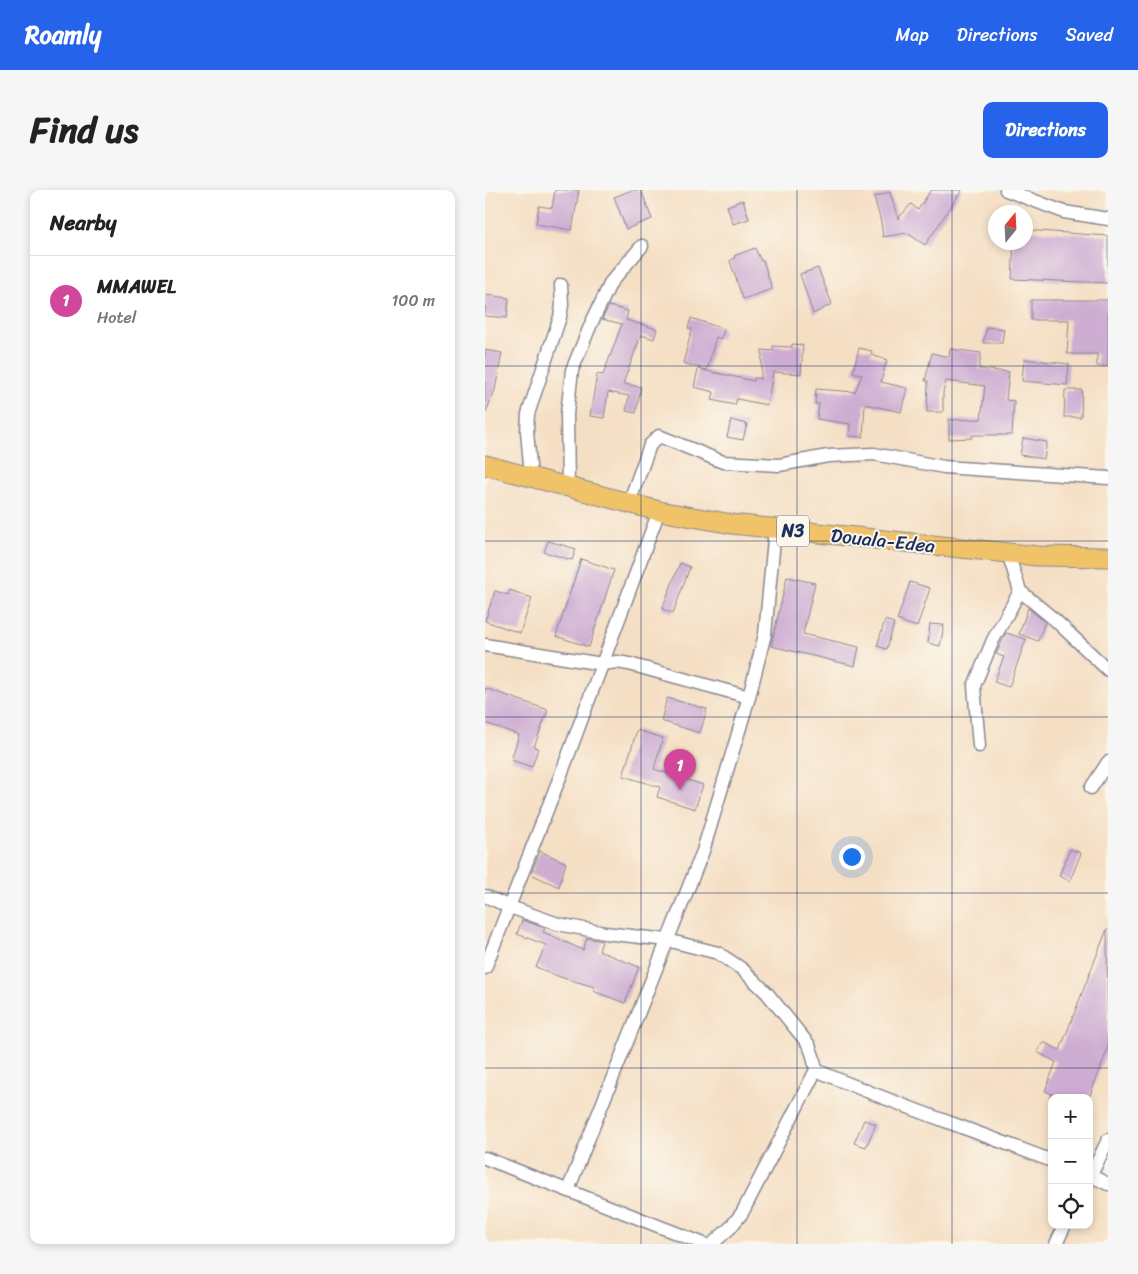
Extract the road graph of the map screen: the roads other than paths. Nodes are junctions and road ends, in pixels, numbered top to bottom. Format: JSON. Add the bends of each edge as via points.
{"nodes":[{"id":1,"x":1006,"y":190,"type":"edge"},
{"id":2,"x":1108,"y":219,"type":"edge"},
{"id":3,"x":642,"y":246,"type":"dead end"},
{"id":4,"x":561,"y":285,"type":"dead end"},
{"id":5,"x":485,"y":465,"type":"edge"},
{"id":6,"x":531,"y":477,"type":"junction"},
{"id":7,"x":1108,"y":478,"type":"edge"},
{"id":8,"x":568,"y":488,"type":"junction"},
{"id":9,"x":629,"y":504,"type":"junction"},
{"id":10,"x":659,"y":511,"type":"junction"},
{"id":11,"x":775,"y":529,"type":"junction"},
{"id":12,"x":1008,"y":553,"type":"junction"},
{"id":13,"x":1108,"y":557,"type":"edge"},
{"id":14,"x":1020,"y":591,"type":"junction"},
{"id":15,"x":485,"y":645,"type":"edge"},
{"id":16,"x":602,"y":664,"type":"junction"},
{"id":17,"x":1108,"y":670,"type":"edge"},
{"id":18,"x":749,"y":697,"type":"junction"},
{"id":19,"x":979,"y":746,"type":"dead end"},
{"id":20,"x":1108,"y":762,"type":"edge"},
{"id":21,"x":1091,"y":788,"type":"dead end"},
{"id":22,"x":485,"y":896,"type":"edge"},
{"id":23,"x":510,"y":907,"type":"junction"},
{"id":24,"x":667,"y":940,"type":"junction"},
{"id":25,"x":485,"y":968,"type":"edge"},
{"id":26,"x":816,"y":1070,"type":"junction"},
{"id":27,"x":1108,"y":1140,"type":"edge"},
{"id":28,"x":485,"y":1158,"type":"edge"},
{"id":29,"x":1048,"y":1159,"type":"edge"},
{"id":30,"x":1093,"y":1171,"type":"edge"},
{"id":31,"x":1093,"y":1178,"type":"edge"},
{"id":32,"x":1108,"y":1184,"type":"edge"},
{"id":33,"x":568,"y":1190,"type":"junction"},
{"id":34,"x":1063,"y":1229,"type":"edge"},
{"id":35,"x":704,"y":1244,"type":"edge"},
{"id":36,"x":711,"y":1244,"type":"edge"},
{"id":37,"x":1056,"y":1244,"type":"edge"}],
"edges":[{"from":1,"to":2,"type":"street","via":[[1064,212]]},
{"from":3,"to":8,"type":"street","via":[[611,282],[572,370],[567,414]]},
{"from":4,"to":6,"type":"street","via":[[560,318],[528,414]]},
{"from":5,"to":6,"type":"highway","name":"Douala-Edea","number":"N3"},
{"from":6,"to":8,"type":"highway","name":"Douala-Edea","number":"N3"},
{"from":7,"to":9,"type":"street","via":[[944,467],[874,454],[827,456],[779,465],[723,462],[659,436],[650,444]]},
{"from":8,"to":9,"type":"highway","name":"Douala-Edea","number":"N3"},
{"from":9,"to":10,"type":"highway","name":"Douala-Edea","number":"N3"},
{"from":10,"to":11,"type":"highway","name":"Douala-Edea","number":"N3"},
{"from":10,"to":16,"type":"street"},
{"from":11,"to":12,"type":"highway","name":"Douala-Edea","number":"N3"},
{"from":11,"to":18,"type":"street","via":[[765,634]]},
{"from":12,"to":13,"type":"highway","name":"Douala-Edea","number":"N3"},
{"from":12,"to":14,"type":"street"},
{"from":14,"to":17,"type":"street"},
{"from":14,"to":19,"type":"street","via":[[993,640],[974,686]]},
{"from":15,"to":16,"type":"street"},
{"from":16,"to":18,"type":"street","via":[[629,664]]},
{"from":16,"to":23,"type":"street"},
{"from":18,"to":24,"type":"street","via":[[703,851]]},
{"from":20,"to":21,"type":"street"},
{"from":22,"to":23,"type":"street"},
{"from":23,"to":24,"type":"street","via":[[558,924]]},
{"from":23,"to":25,"type":"street"},
{"from":24,"to":26,"type":"street","via":[[717,953],[742,969],[767,993],[809,1046]]},
{"from":24,"to":33,"type":"street"},
{"from":26,"to":29,"type":"street"},
{"from":26,"to":36,"type":"street","via":[[742,1213]]},
{"from":27,"to":30,"type":"street"},
{"from":28,"to":33,"type":"street"},
{"from":31,"to":32,"type":"street"},
{"from":33,"to":35,"type":"street"},
{"from":34,"to":37,"type":"street"}]}
